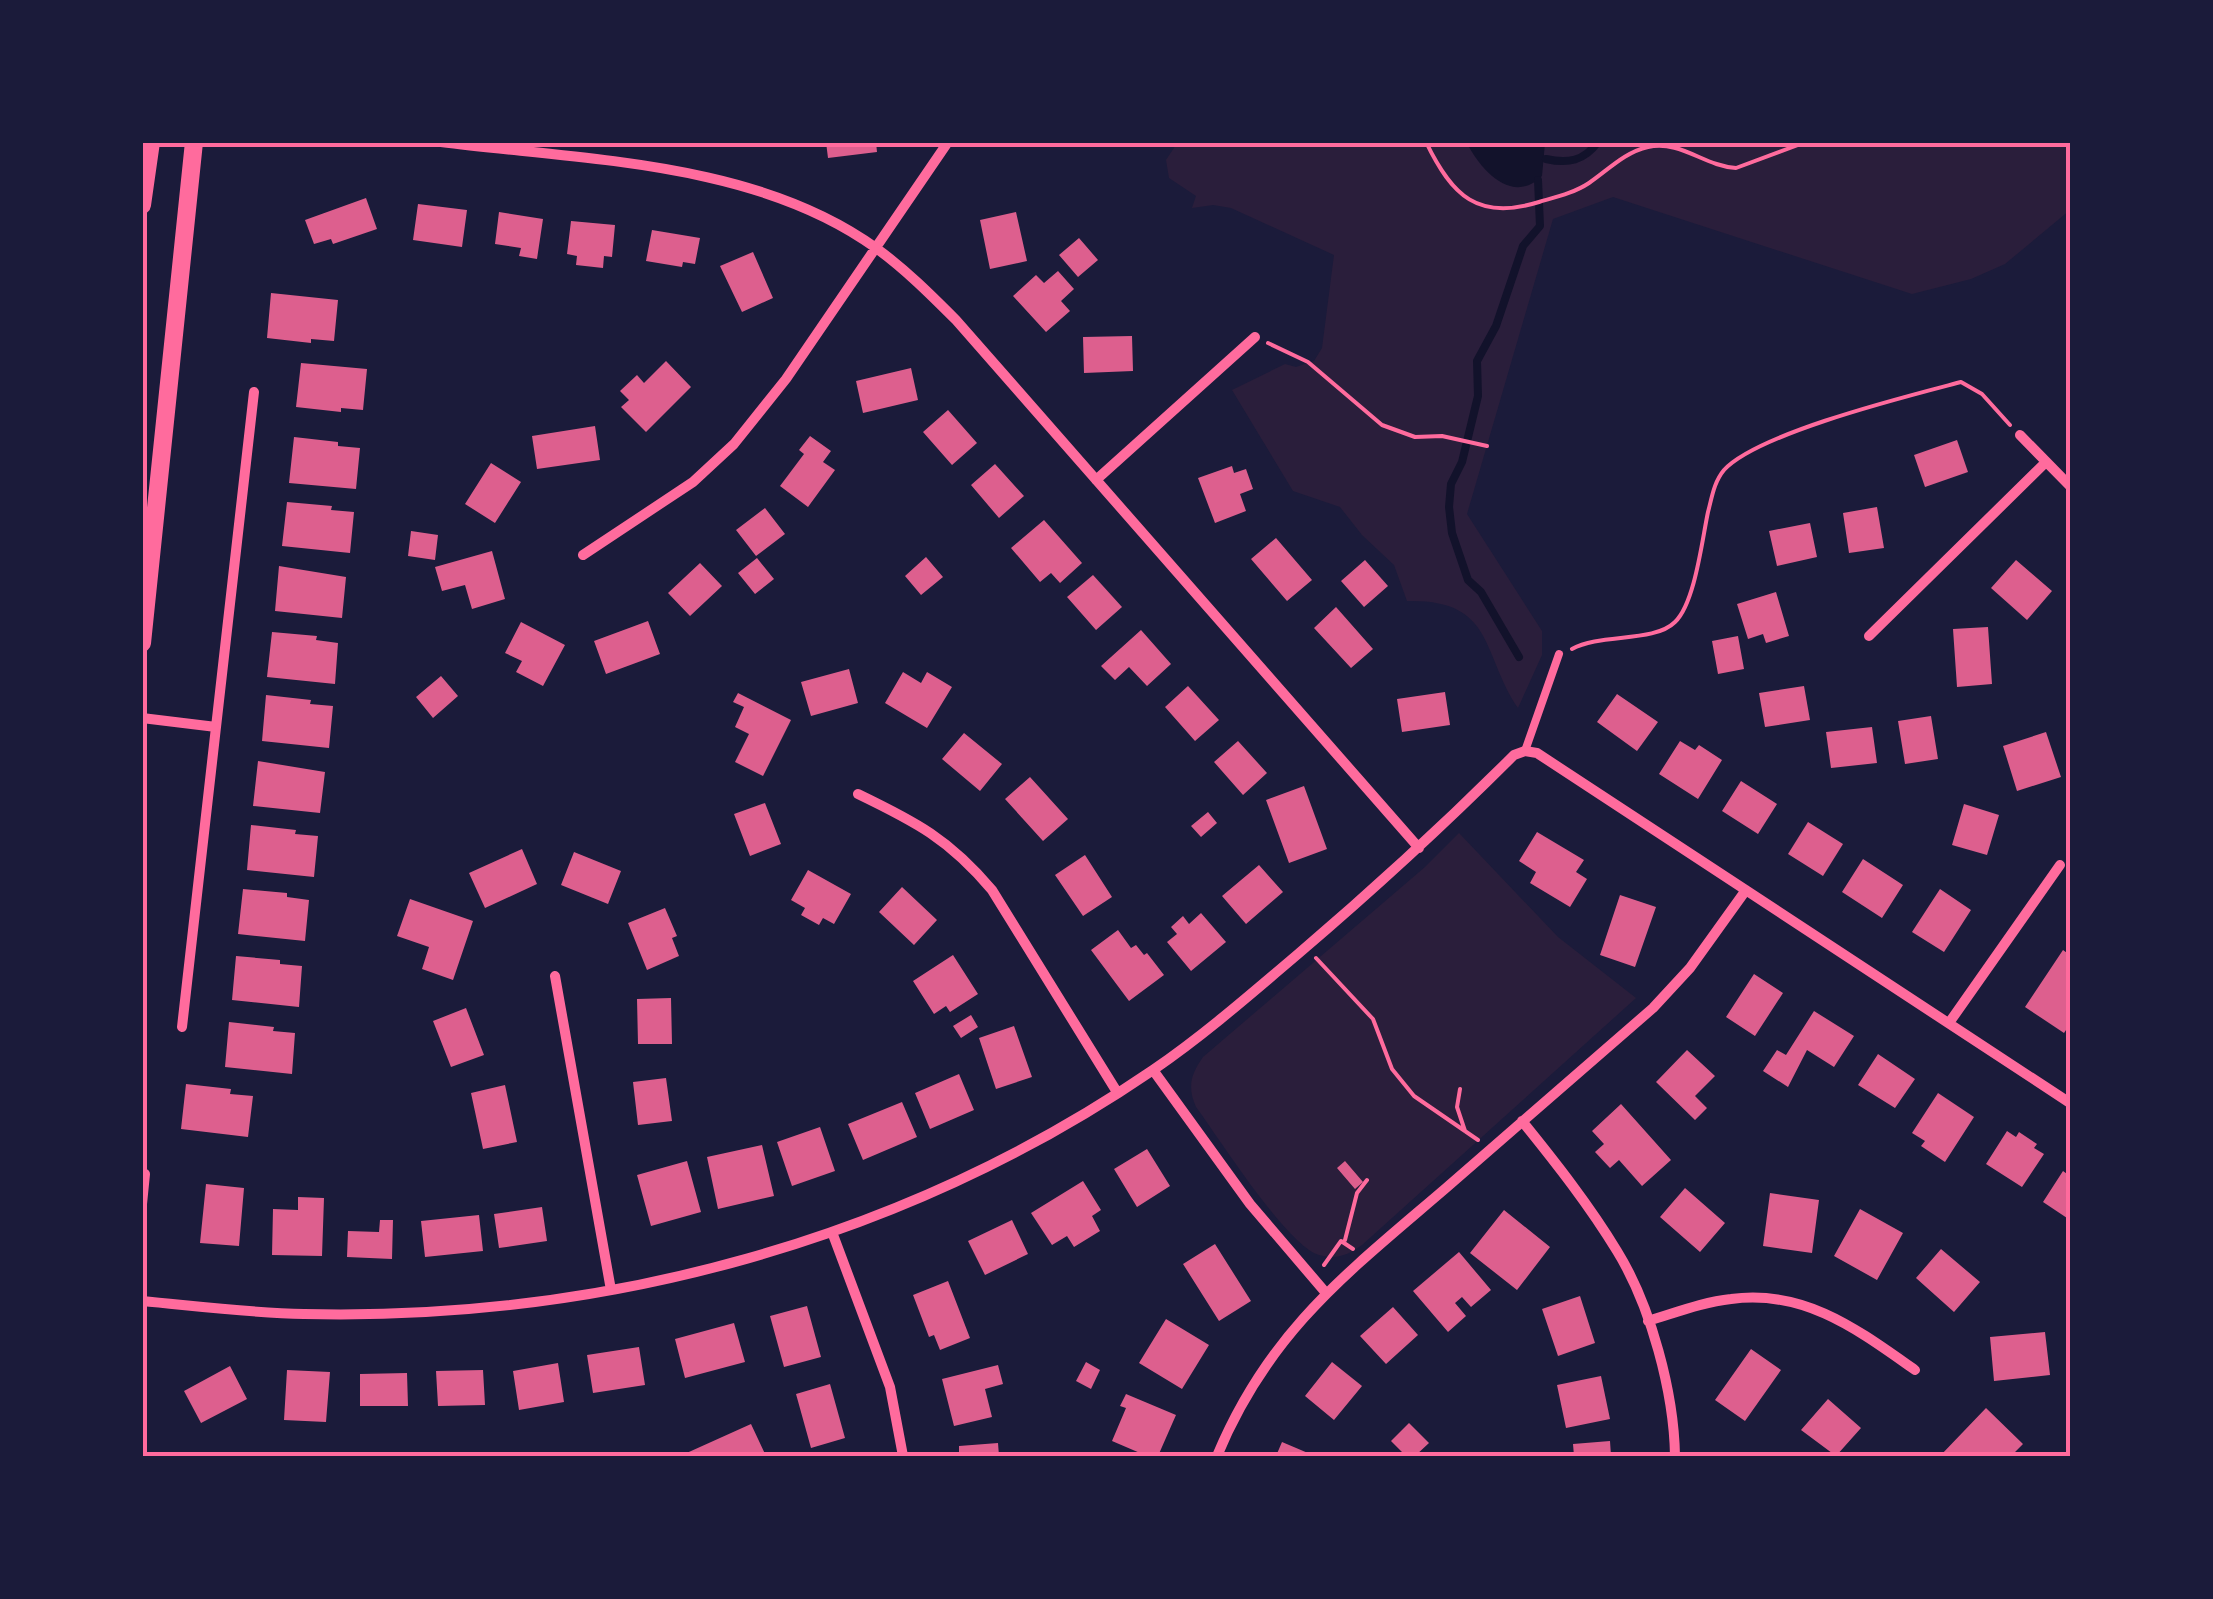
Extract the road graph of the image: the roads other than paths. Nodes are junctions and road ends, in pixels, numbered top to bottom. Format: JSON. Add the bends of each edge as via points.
{"nodes":[{"id":1,"x":151,"y":142,"type":"edge"},
{"id":2,"x":194,"y":142,"type":"edge"},
{"id":3,"x":441,"y":142,"type":"edge"},
{"id":4,"x":948,"y":142,"type":"edge"},
{"id":5,"x":142,"y":205,"type":"edge"},
{"id":6,"x":876,"y":248,"type":"junction"},
{"id":7,"x":1255,"y":337,"type":"road end"},
{"id":8,"x":254,"y":392,"type":"dead end"},
{"id":9,"x":2020,"y":435,"type":"road end"},
{"id":10,"x":2046,"y":463,"type":"junction"},
{"id":11,"x":1096,"y":480,"type":"junction"},
{"id":12,"x":2070,"y":486,"type":"edge"},
{"id":13,"x":584,"y":555,"type":"dead end"},
{"id":14,"x":1869,"y":636,"type":"dead end"},
{"id":15,"x":142,"y":643,"type":"edge"},
{"id":16,"x":1558,"y":658,"type":"road end"},
{"id":17,"x":142,"y":718,"type":"edge"},
{"id":18,"x":216,"y":727,"type":"junction"},
{"id":19,"x":1525,"y":752,"type":"junction"},
{"id":20,"x":858,"y":794,"type":"dead end"},
{"id":21,"x":1419,"y":848,"type":"junction"},
{"id":22,"x":2060,"y":865,"type":"dead end"},
{"id":23,"x":1746,"y":890,"type":"junction"},
{"id":24,"x":555,"y":976,"type":"dead end"},
{"id":25,"x":1949,"y":1024,"type":"junction"},
{"id":26,"x":182,"y":1027,"type":"dead end"},
{"id":27,"x":1153,"y":1070,"type":"junction"},
{"id":28,"x":1117,"y":1092,"type":"junction"},
{"id":29,"x":2070,"y":1103,"type":"edge"},
{"id":30,"x":1522,"y":1121,"type":"junction"},
{"id":31,"x":145,"y":1174,"type":"edge"},
{"id":32,"x":142,"y":1204,"type":"edge"},
{"id":33,"x":832,"y":1232,"type":"junction"},
{"id":34,"x":611,"y":1290,"type":"junction"},
{"id":35,"x":1326,"y":1293,"type":"junction"},
{"id":36,"x":142,"y":1301,"type":"edge"},
{"id":37,"x":1648,"y":1321,"type":"junction"},
{"id":38,"x":1916,"y":1370,"type":"dead end"},
{"id":39,"x":903,"y":1456,"type":"edge"},
{"id":40,"x":1217,"y":1456,"type":"edge"},
{"id":41,"x":1675,"y":1456,"type":"edge"}],
"edges":[{"from":1,"to":5,"type":"street"},
{"from":2,"to":15,"type":"street"},
{"from":3,"to":6,"type":"street","via":[[706,176],[807,208]]},
{"from":4,"to":6,"type":"street"},
{"from":6,"to":11,"type":"street","via":[[956,320]]},
{"from":6,"to":13,"type":"street","via":[[734,444],[692,482]]},
{"from":7,"to":11,"type":"street"},
{"from":8,"to":18,"type":"street"},
{"from":9,"to":10,"type":"street"},
{"from":10,"to":12,"type":"street"},
{"from":10,"to":14,"type":"street"},
{"from":11,"to":21,"type":"street"},
{"from":16,"to":19,"type":"lane"},
{"from":17,"to":18,"type":"street"},
{"from":18,"to":26,"type":"street"},
{"from":19,"to":21,"type":"street","via":[[1514,755]]},
{"from":19,"to":23,"type":"street"},
{"from":20,"to":28,"type":"street","via":[[921,824],[968,861]]},
{"from":21,"to":27,"type":"street"},
{"from":22,"to":25,"type":"street"},
{"from":23,"to":25,"type":"street"},
{"from":23,"to":30,"type":"street","via":[[1670,990]]},
{"from":24,"to":34,"type":"street"},
{"from":25,"to":29,"type":"street"},
{"from":27,"to":28,"type":"street"},
{"from":27,"to":35,"type":"street","via":[[1250,1204]]},
{"from":28,"to":33,"type":"street","via":[[986,1168]]},
{"from":30,"to":35,"type":"street"},
{"from":30,"to":37,"type":"street","via":[[1620,1255]]},
{"from":31,"to":32,"type":"street"},
{"from":33,"to":34,"type":"street","via":[[714,1269]]},
{"from":33,"to":39,"type":"street","via":[[890,1387]]},
{"from":34,"to":36,"type":"street","via":[[382,1314]]},
{"from":35,"to":40,"type":"street","via":[[1254,1380]]},
{"from":37,"to":38,"type":"street","via":[[1734,1298],[1800,1302]]},
{"from":37,"to":41,"type":"street","via":[[1672,1410]]}]}
